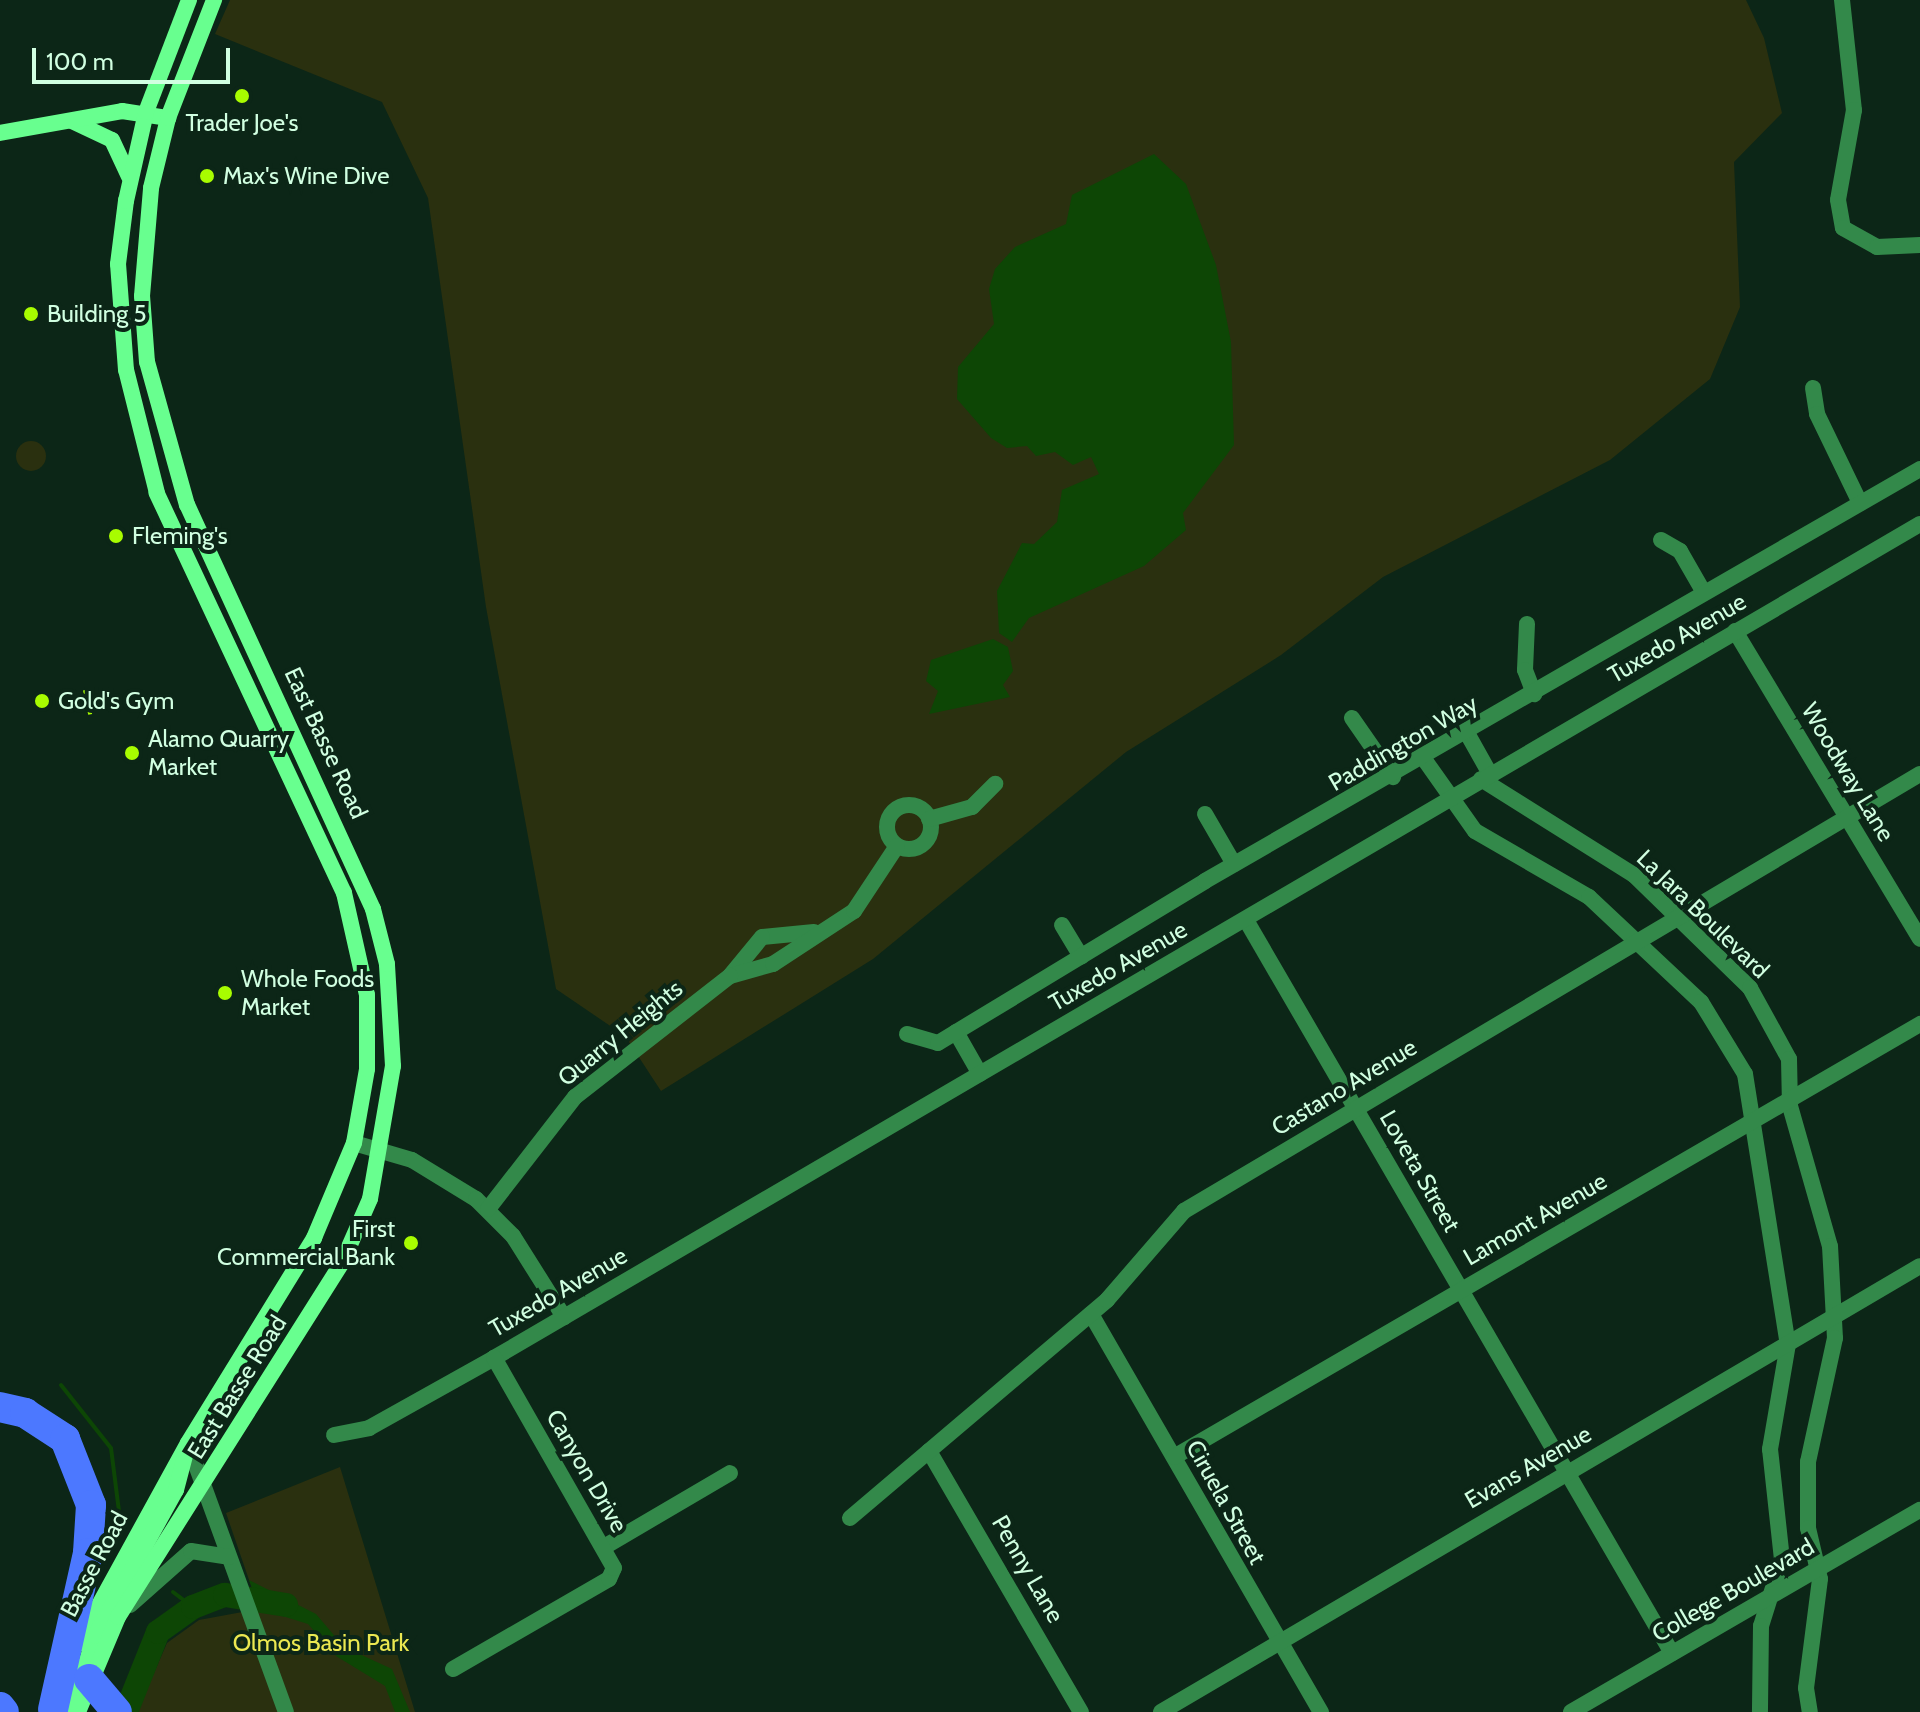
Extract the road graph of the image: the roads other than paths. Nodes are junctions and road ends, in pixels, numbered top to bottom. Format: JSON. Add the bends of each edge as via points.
{"nodes":[{"id":1,"x":189,"y":0,"type":"edge"},
{"id":2,"x":214,"y":0,"type":"edge"},
{"id":3,"x":1842,"y":0,"type":"edge"},
{"id":4,"x":146,"y":112,"type":"junction"},
{"id":5,"x":168,"y":118,"type":"junction"},
{"id":6,"x":71,"y":120,"type":"junction"},
{"id":7,"x":0,"y":133,"type":"edge"},
{"id":8,"x":130,"y":180,"type":"junction"},
{"id":9,"x":1920,"y":245,"type":"edge"},
{"id":10,"x":1813,"y":388,"type":"dead end"},
{"id":11,"x":1920,"y":469,"type":"edge"},
{"id":12,"x":1860,"y":503,"type":"junction"},
{"id":13,"x":1920,"y":524,"type":"edge"},
{"id":14,"x":1661,"y":540,"type":"dead end"},
{"id":15,"x":1703,"y":591,"type":"junction"},
{"id":16,"x":1527,"y":624,"type":"dead end"},
{"id":17,"x":1735,"y":631,"type":"junction"},
{"id":18,"x":1534,"y":694,"type":"junction"},
{"id":19,"x":1352,"y":718,"type":"dead end"},
{"id":20,"x":1467,"y":733,"type":"junction"},
{"id":21,"x":1424,"y":759,"type":"junction"},
{"id":22,"x":1920,"y":774,"type":"edge"},
{"id":23,"x":1485,"y":776,"type":"junction"},
{"id":24,"x":1393,"y":777,"type":"junction"},
{"id":25,"x":995,"y":784,"type":"dead end"},
{"id":26,"x":1451,"y":797,"type":"junction"},
{"id":27,"x":1205,"y":814,"type":"dead end"},
{"id":28,"x":1846,"y":815,"type":"junction"},
{"id":29,"x":929,"y":819,"type":"junction"},
{"id":30,"x":343,"y":836,"type":"junction"},
{"id":31,"x":324,"y":845,"type":"junction"},
{"id":32,"x":897,"y":846,"type":"junction"},
{"id":33,"x":1234,"y":864,"type":"junction"},
{"id":34,"x":1246,"y":920,"type":"junction"},
{"id":35,"x":1676,"y":920,"type":"junction"},
{"id":36,"x":1062,"y":925,"type":"dead end"},
{"id":37,"x":814,"y":932,"type":"junction"},
{"id":38,"x":1920,"y":939,"type":"edge"},
{"id":39,"x":1638,"y":942,"type":"junction"},
{"id":40,"x":1081,"y":957,"type":"junction"},
{"id":41,"x":730,"y":976,"type":"junction"},
{"id":42,"x":1920,"y":1024,"type":"edge"},
{"id":43,"x":956,"y":1032,"type":"junction"},
{"id":44,"x":907,"y":1034,"type":"dead end"},
{"id":45,"x":980,"y":1074,"type":"junction"},
{"id":46,"x":1791,"y":1099,"type":"junction"},
{"id":47,"x":1355,"y":1108,"type":"junction"},
{"id":48,"x":1748,"y":1124,"type":"junction"},
{"id":49,"x":354,"y":1143,"type":"junction"},
{"id":50,"x":379,"y":1151,"type":"junction"},
{"id":51,"x":488,"y":1209,"type":"junction"},
{"id":52,"x":1920,"y":1266,"type":"edge"},
{"id":53,"x":1461,"y":1289,"type":"junction"},
{"id":54,"x":1091,"y":1314,"type":"junction"},
{"id":55,"x":564,"y":1317,"type":"junction"},
{"id":56,"x":1833,"y":1317,"type":"junction"},
{"id":57,"x":1788,"y":1344,"type":"junction"},
{"id":58,"x":494,"y":1358,"type":"junction"},
{"id":59,"x":0,"y":1407,"type":"edge"},
{"id":60,"x":334,"y":1435,"type":"dead end"},
{"id":61,"x":188,"y":1443,"type":"junction"},
{"id":62,"x":929,"y":1451,"type":"junction"},
{"id":63,"x":1174,"y":1457,"type":"junction"},
{"id":64,"x":730,"y":1473,"type":"dead end"},
{"id":65,"x":1567,"y":1473,"type":"junction"},
{"id":66,"x":203,"y":1485,"type":"junction"},
{"id":67,"x":1920,"y":1510,"type":"edge"},
{"id":68,"x":850,"y":1518,"type":"dead end"},
{"id":69,"x":604,"y":1547,"type":"junction"},
{"id":70,"x":230,"y":1559,"type":"junction"},
{"id":71,"x":1819,"y":1568,"type":"junction"},
{"id":72,"x":1776,"y":1593,"type":"junction"},
{"id":73,"x":118,"y":1617,"type":"junction"},
{"id":74,"x":1277,"y":1641,"type":"junction"},
{"id":75,"x":1672,"y":1653,"type":"junction"},
{"id":76,"x":453,"y":1669,"type":"dead end"},
{"id":77,"x":105,"y":1697,"type":"edge"},
{"id":78,"x":63,"y":1711,"type":"edge"},
{"id":79,"x":286,"y":1712,"type":"edge"},
{"id":80,"x":1081,"y":1712,"type":"edge"},
{"id":81,"x":1161,"y":1712,"type":"edge"},
{"id":82,"x":1321,"y":1712,"type":"edge"},
{"id":83,"x":1571,"y":1712,"type":"edge"},
{"id":84,"x":1760,"y":1712,"type":"edge"},
{"id":85,"x":1810,"y":1712,"type":"edge"}],
"edges":[{"from":1,"to":4,"type":"main road","name":"East Basse Road"},
{"from":2,"to":5,"type":"main road","name":"East Basse Road"},
{"from":3,"to":9,"type":"street","via":[[1854,98],[1838,200],[1843,228],[1877,247]]},
{"from":4,"to":5,"type":"main road"},
{"from":4,"to":6,"type":"main road"},
{"from":4,"to":8,"type":"main road","name":"East Basse Road"},
{"from":5,"to":30,"type":"main road","name":"East Basse Road","via":[[144,251],[157,417],[187,505]]},
{"from":6,"to":7,"type":"main road"},
{"from":6,"to":8,"type":"main road","via":[[113,141]]},
{"from":8,"to":31,"type":"main road","name":"East Basse Road","via":[[119,298],[143,448],[175,533]]},
{"from":10,"to":12,"type":"street","via":[[1817,414]]},
{"from":11,"to":12,"type":"street","name":"Paddington Way"},
{"from":12,"to":15,"type":"street","name":"Paddington Way"},
{"from":13,"to":17,"type":"street","name":"Tuxedo Avenue"},
{"from":14,"to":15,"type":"street","via":[[1680,551]]},
{"from":15,"to":18,"type":"street","name":"Paddington Way"},
{"from":16,"to":18,"type":"street","via":[[1525,670]]},
{"from":17,"to":23,"type":"street","name":"Tuxedo Avenue"},
{"from":17,"to":28,"type":"street","name":"Woodway Lane"},
{"from":18,"to":20,"type":"street","name":"Paddington Way"},
{"from":19,"to":24,"type":"street"},
{"from":20,"to":21,"type":"street","name":"Paddington Way"},
{"from":20,"to":23,"type":"street"},
{"from":21,"to":24,"type":"street","name":"Paddington Way"},
{"from":21,"to":26,"type":"street"},
{"from":22,"to":28,"type":"street","name":"Castano Avenue"},
{"from":23,"to":26,"type":"street","name":"Tuxedo Avenue"},
{"from":23,"to":35,"type":"street","name":"La Jara Boulevard","via":[[1634,875]]},
{"from":24,"to":33,"type":"street","name":"Paddington Way"},
{"from":25,"to":29,"type":"street","via":[[972,807]]},
{"from":26,"to":34,"type":"street","name":"Tuxedo Avenue"},
{"from":26,"to":39,"type":"street","via":[[1475,831],[1589,897]]},
{"from":27,"to":33,"type":"street"},
{"from":28,"to":35,"type":"street","name":"Castano Avenue"},
{"from":28,"to":38,"type":"street","name":"Woodway Lane"},
{"from":29,"to":32,"type":"street","via":[[925,843]]},
{"from":29,"to":32,"type":"street","via":[[918,807],[897,809],[887,828]]},
{"from":30,"to":31,"type":"main road"},
{"from":30,"to":50,"type":"main road","name":"East Basse Road","via":[[381,937],[392,1007],[393,1066]]},
{"from":31,"to":49,"type":"main road","name":"East Basse Road","via":[[352,918],[367,995],[367,1069]]},
{"from":32,"to":37,"type":"street","name":"Quarry Heights","via":[[866,899]]},
{"from":33,"to":40,"type":"street","name":"Paddington Way"},
{"from":34,"to":45,"type":"street","name":"Tuxedo Avenue"},
{"from":34,"to":47,"type":"street","name":"Loveta Street"},
{"from":35,"to":39,"type":"street","name":"Castano Avenue"},
{"from":35,"to":46,"type":"street","name":"La Jara Boulevard","via":[[1734,969],[1774,1025],[1789,1059]]},
{"from":36,"to":40,"type":"street"},
{"from":37,"to":41,"type":"street","name":"Quarry Heights","via":[[773,964]]},
{"from":37,"to":41,"type":"street","name":"Quarry Heights","via":[[762,937]]},
{"from":39,"to":47,"type":"street","name":"Castano Avenue"},
{"from":39,"to":48,"type":"street","via":[[1701,1002],[1729,1043],[1745,1074],[1753,1110]]},
{"from":40,"to":43,"type":"street","name":"Paddington Way"},
{"from":41,"to":51,"type":"street","name":"Quarry Heights","via":[[575,1097]]},
{"from":42,"to":46,"type":"street","name":"Lamont Avenue"},
{"from":43,"to":44,"type":"street","name":"Paddington Way","via":[[938,1043]]},
{"from":43,"to":45,"type":"street"},
{"from":45,"to":55,"type":"street","name":"Tuxedo Avenue"},
{"from":46,"to":48,"type":"street","name":"Lamont Avenue"},
{"from":46,"to":56,"type":"street","name":"La Jara Boulevard","via":[[1830,1246]]},
{"from":47,"to":53,"type":"street","name":"Loveta Street"},
{"from":47,"to":54,"type":"street","name":"Castano Avenue","via":[[1184,1211]]},
{"from":48,"to":53,"type":"street","name":"Lamont Avenue"},
{"from":48,"to":57,"type":"street"},
{"from":49,"to":50,"type":"street"},
{"from":49,"to":61,"type":"main road","name":"East Basse Road","via":[[314,1238]]},
{"from":50,"to":51,"type":"street","via":[[435,1171]]},
{"from":50,"to":66,"type":"main road","name":"East Basse Road","via":[[370,1199],[342,1263]]},
{"from":51,"to":55,"type":"street"},
{"from":52,"to":56,"type":"street","name":"Evans Avenue"},
{"from":53,"to":63,"type":"street","name":"Lamont Avenue"},
{"from":53,"to":65,"type":"street","name":"Loveta Street"},
{"from":54,"to":62,"type":"street","name":"Castano Avenue"},
{"from":54,"to":63,"type":"street","name":"Ciruela Street"},
{"from":55,"to":58,"type":"street","name":"Tuxedo Avenue"},
{"from":56,"to":57,"type":"street","name":"Evans Avenue"},
{"from":56,"to":71,"type":"street","name":"La Jara Boulevard","via":[[1835,1350],[1808,1462],[1808,1528]]},
{"from":57,"to":65,"type":"street","name":"Evans Avenue"},
{"from":57,"to":72,"type":"street","via":[[1770,1449],[1782,1559]]},
{"from":58,"to":60,"type":"street","name":"Tuxedo Avenue","via":[[369,1428]]},
{"from":58,"to":69,"type":"street","name":"Canyon Drive"},
{"from":59,"to":78,"type":"highway","via":[[25,1413],[65,1439],[91,1505]]},
{"from":61,"to":66,"type":"street"},
{"from":61,"to":78,"type":"main road","name":"Basse Road","via":[[98,1604]]},
{"from":62,"to":68,"type":"street","name":"Castano Avenue"},
{"from":62,"to":80,"type":"street","name":"Penny Lane"},
{"from":63,"to":74,"type":"street","name":"Ciruela Street"},
{"from":64,"to":69,"type":"street"},
{"from":65,"to":74,"type":"street","name":"Evans Avenue"},
{"from":65,"to":75,"type":"street","name":"Loveta Street"},
{"from":66,"to":70,"type":"street"},
{"from":66,"to":73,"type":"main road","name":"Basse Road"},
{"from":67,"to":71,"type":"street","name":"College Boulevard"},
{"from":69,"to":76,"type":"street","name":"Canyon Drive","via":[[614,1568],[609,1579]]},
{"from":70,"to":73,"type":"street","via":[[191,1551]]},
{"from":70,"to":79,"type":"street"},
{"from":71,"to":72,"type":"street","name":"College Boulevard"},
{"from":71,"to":85,"type":"street","name":"La Jara Boulevard","via":[[1806,1688]]},
{"from":72,"to":75,"type":"street","name":"College Boulevard"},
{"from":72,"to":84,"type":"street","via":[[1761,1626]]},
{"from":73,"to":77,"type":"main road","name":"Basse Road"},
{"from":74,"to":81,"type":"street","name":"Evans Avenue"},
{"from":74,"to":82,"type":"street","name":"Ciruela Street"},
{"from":75,"to":83,"type":"street","name":"College Boulevard"},
{"from":77,"to":78,"type":"main road","name":"Basse Road"}]}
